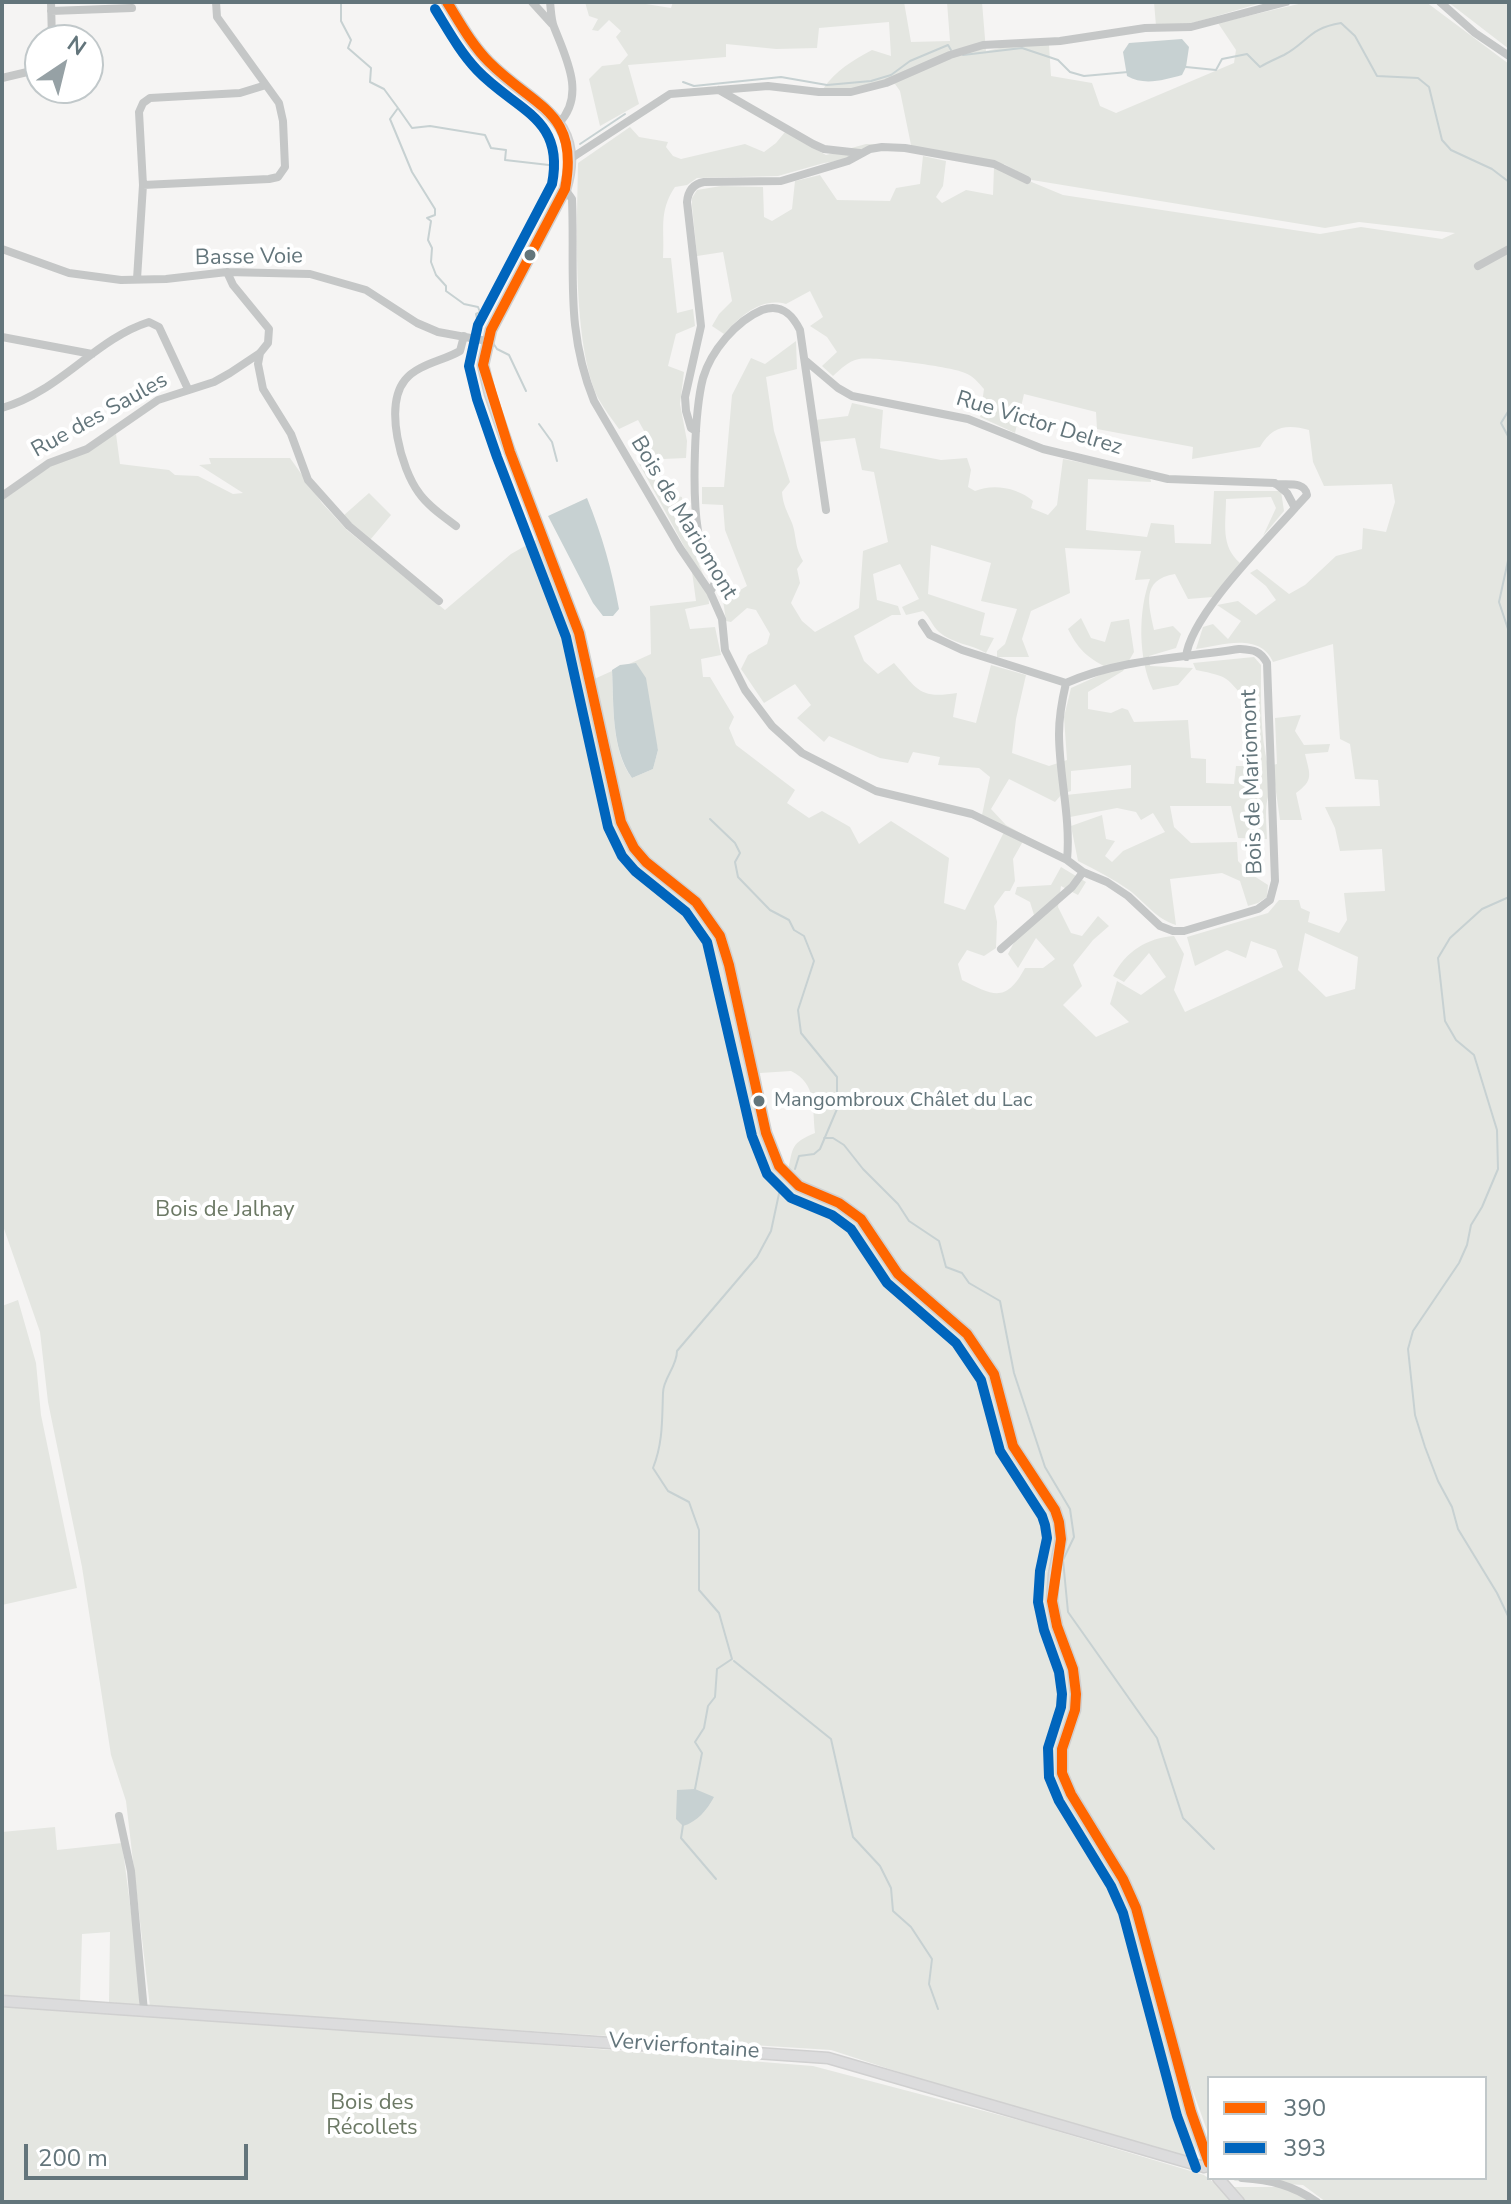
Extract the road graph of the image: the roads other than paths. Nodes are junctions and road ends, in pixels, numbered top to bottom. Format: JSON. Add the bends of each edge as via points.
{"nodes":[{"id":1,"x":216,"y":2,"type":"edge"},
{"id":2,"x":447,"y":2,"type":"edge"},
{"id":3,"x":532,"y":2,"type":"edge"},
{"id":4,"x":550,"y":2,"type":"edge"},
{"id":5,"x":1286,"y":2,"type":"edge"},
{"id":6,"x":1440,"y":2,"type":"edge"},
{"id":7,"x":51,"y":6,"type":"edge"},
{"id":8,"x":132,"y":8,"type":"dead end"},
{"id":9,"x":552,"y":24,"type":"junction"},
{"id":10,"x":1509,"y":56,"type":"edge"},
{"id":11,"x":24,"y":73,"type":"edge"},
{"id":12,"x":2,"y":78,"type":"edge"},
{"id":13,"x":266,"y":85,"type":"junction"},
{"id":14,"x":719,"y":89,"type":"junction"},
{"id":15,"x":559,"y":123,"type":"junction"},
{"id":16,"x":860,"y":153,"type":"junction"},
{"id":17,"x":570,"y":159,"type":"junction"},
{"id":18,"x":1027,"y":180,"type":"dead end"},
{"id":19,"x":143,"y":185,"type":"junction"},
{"id":20,"x":565,"y":189,"type":"junction"},
{"id":21,"x":2,"y":249,"type":"edge"},
{"id":22,"x":1509,"y":249,"type":"edge"},
{"id":23,"x":1478,"y":266,"type":"dead end"},
{"id":24,"x":227,"y":272,"type":"junction"},
{"id":25,"x":137,"y":279,"type":"junction"},
{"id":26,"x":464,"y":336,"type":"junction"},
{"id":27,"x":489,"y":336,"type":"junction"},
{"id":28,"x":2,"y":337,"type":"edge"},
{"id":29,"x":260,"y":353,"type":"junction"},
{"id":30,"x":92,"y":354,"type":"junction"},
{"id":31,"x":806,"y":361,"type":"junction"},
{"id":32,"x":188,"y":389,"type":"junction"},
{"id":33,"x":2,"y":408,"type":"edge"},
{"id":34,"x":696,"y":431,"type":"junction"},
{"id":35,"x":1275,"y":483,"type":"junction"},
{"id":36,"x":2,"y":496,"type":"edge"},
{"id":37,"x":1295,"y":508,"type":"junction"},
{"id":38,"x":826,"y":510,"type":"dead end"},
{"id":39,"x":456,"y":526,"type":"dead end"},
{"id":40,"x":710,"y":592,"type":"junction"},
{"id":41,"x":439,"y":601,"type":"dead end"},
{"id":42,"x":922,"y":623,"type":"dead end"},
{"id":43,"x":1186,"y":657,"type":"junction"},
{"id":44,"x":1066,"y":683,"type":"junction"},
{"id":45,"x":1067,"y":860,"type":"junction"},
{"id":46,"x":1083,"y":872,"type":"junction"},
{"id":47,"x":1001,"y":949,"type":"dead end"},
{"id":48,"x":119,"y":1816,"type":"dead end"},
{"id":49,"x":2,"y":2001,"type":"edge"},
{"id":50,"x":144,"y":2011,"type":"junction"},
{"id":51,"x":1207,"y":2158,"type":"edge"},
{"id":52,"x":1207,"y":2165,"type":"edge"},
{"id":53,"x":1220,"y":2180,"type":"edge"},
{"id":54,"x":1274,"y":2180,"type":"edge"},
{"id":55,"x":1239,"y":2202,"type":"edge"},
{"id":56,"x":1317,"y":2202,"type":"edge"}],
"edges":[{"from":1,"to":13,"type":"street","via":[[217,17]]},
{"from":2,"to":15,"type":"main road","via":[[485,59]]},
{"from":3,"to":9,"type":"street"},
{"from":4,"to":9,"type":"street"},
{"from":5,"to":14,"type":"street","via":[[1191,27],[983,45],[851,92],[768,86]]},
{"from":6,"to":10,"type":"street"},
{"from":7,"to":8,"type":"street"},
{"from":9,"to":15,"type":"street","via":[[573,83],[569,111]]},
{"from":11,"to":12,"type":"street"},
{"from":13,"to":19,"type":"street","via":[[240,93],[150,98],[143,103]]},
{"from":13,"to":19,"type":"street","via":[[279,103],[283,121],[285,167],[278,177]]},
{"from":14,"to":16,"type":"street","via":[[824,149]]},
{"from":14,"to":17,"type":"street","via":[[661,98]]},
{"from":15,"to":17,"type":"main road"},
{"from":16,"to":18,"type":"street","via":[[882,147],[917,150],[994,164]]},
{"from":16,"to":34,"type":"street","via":[[781,181],[704,182],[690,189],[688,225],[701,326],[687,382],[686,411]]},
{"from":17,"to":20,"type":"main road"},
{"from":19,"to":25,"type":"street"},
{"from":20,"to":27,"type":"main road"},
{"from":20,"to":40,"type":"street","name":"Bois de Mariomont","via":[[572,199],[573,323],[584,376],[602,415]]},
{"from":21,"to":25,"type":"street","name":"Basse Voie","via":[[80,275]]},
{"from":22,"to":23,"type":"street"},
{"from":24,"to":25,"type":"street","name":"Basse Voie"},
{"from":24,"to":26,"type":"street","name":"Basse Voie","via":[[285,272],[338,280],[366,290],[417,323]]},
{"from":24,"to":29,"type":"street","via":[[269,329]]},
{"from":26,"to":27,"type":"street","name":"Basse Voie"},
{"from":26,"to":39,"type":"street","via":[[460,351],[414,371],[404,382],[395,421],[417,491]]},
{"from":27,"to":51,"type":"main road","name":"Vervierfontaine","via":[[483,365],[490,394],[579,633],[621,822],[646,862],[696,902],[720,936],[776,1162],[799,1186],[856,1215],[898,1274],[974,1342],[997,1381],[1017,1453],[1055,1510],[1061,1533],[1052,1601],[1076,1694],[1062,1749],[1062,1773],[1136,1908]]},
{"from":28,"to":30,"type":"street"},
{"from":29,"to":32,"type":"street","name":"Rue des Saules","via":[[214,382]]},
{"from":29,"to":41,"type":"street","via":[[263,389],[291,434],[308,480],[349,526]]},
{"from":30,"to":32,"type":"street","via":[[145,323],[154,323]]},
{"from":30,"to":33,"type":"street","via":[[44,391]]},
{"from":31,"to":34,"type":"street","via":[[800,330],[790,314],[777,307],[759,311],[714,355],[703,378]]},
{"from":31,"to":35,"type":"street","name":"Rue Victor Delrez","via":[[852,396],[968,419],[1043,449],[1168,479]]},
{"from":31,"to":38,"type":"street"},
{"from":32,"to":36,"type":"street","name":"Rue des Saules","via":[[158,400],[87,449],[49,463]]},
{"from":34,"to":40,"type":"street","via":[[698,532],[714,576]]},
{"from":35,"to":37,"type":"street"},
{"from":35,"to":37,"type":"street","name":"Rue Victor Delrez","via":[[1306,489]]},
{"from":37,"to":43,"type":"street","via":[[1201,620]]},
{"from":40,"to":45,"type":"street","name":"Bois de Mariomont","via":[[722,619],[725,650],[745,690],[772,726],[802,753],[876,791],[972,814]]},
{"from":42,"to":44,"type":"street","via":[[930,635],[962,650]]},
{"from":43,"to":44,"type":"street","name":"Bois de Mariomont","via":[[1110,667]]},
{"from":43,"to":46,"type":"street","name":"Bois de Mariomont","via":[[1255,650],[1267,663],[1275,881],[1270,900],[1258,909],[1173,931],[1107,882]]},
{"from":44,"to":45,"type":"street","via":[[1059,732]]},
{"from":45,"to":46,"type":"street","name":"Bois de Mariomont"},
{"from":46,"to":47,"type":"street"},
{"from":48,"to":50,"type":"street","via":[[131,1871]]},
{"from":49,"to":50,"type":"main road","name":"Vervierfontaine"},
{"from":50,"to":52,"type":"main road","name":"Vervierfontaine","via":[[828,2058]]},
{"from":53,"to":55,"type":"main road"},
{"from":54,"to":56,"type":"street"}]}
